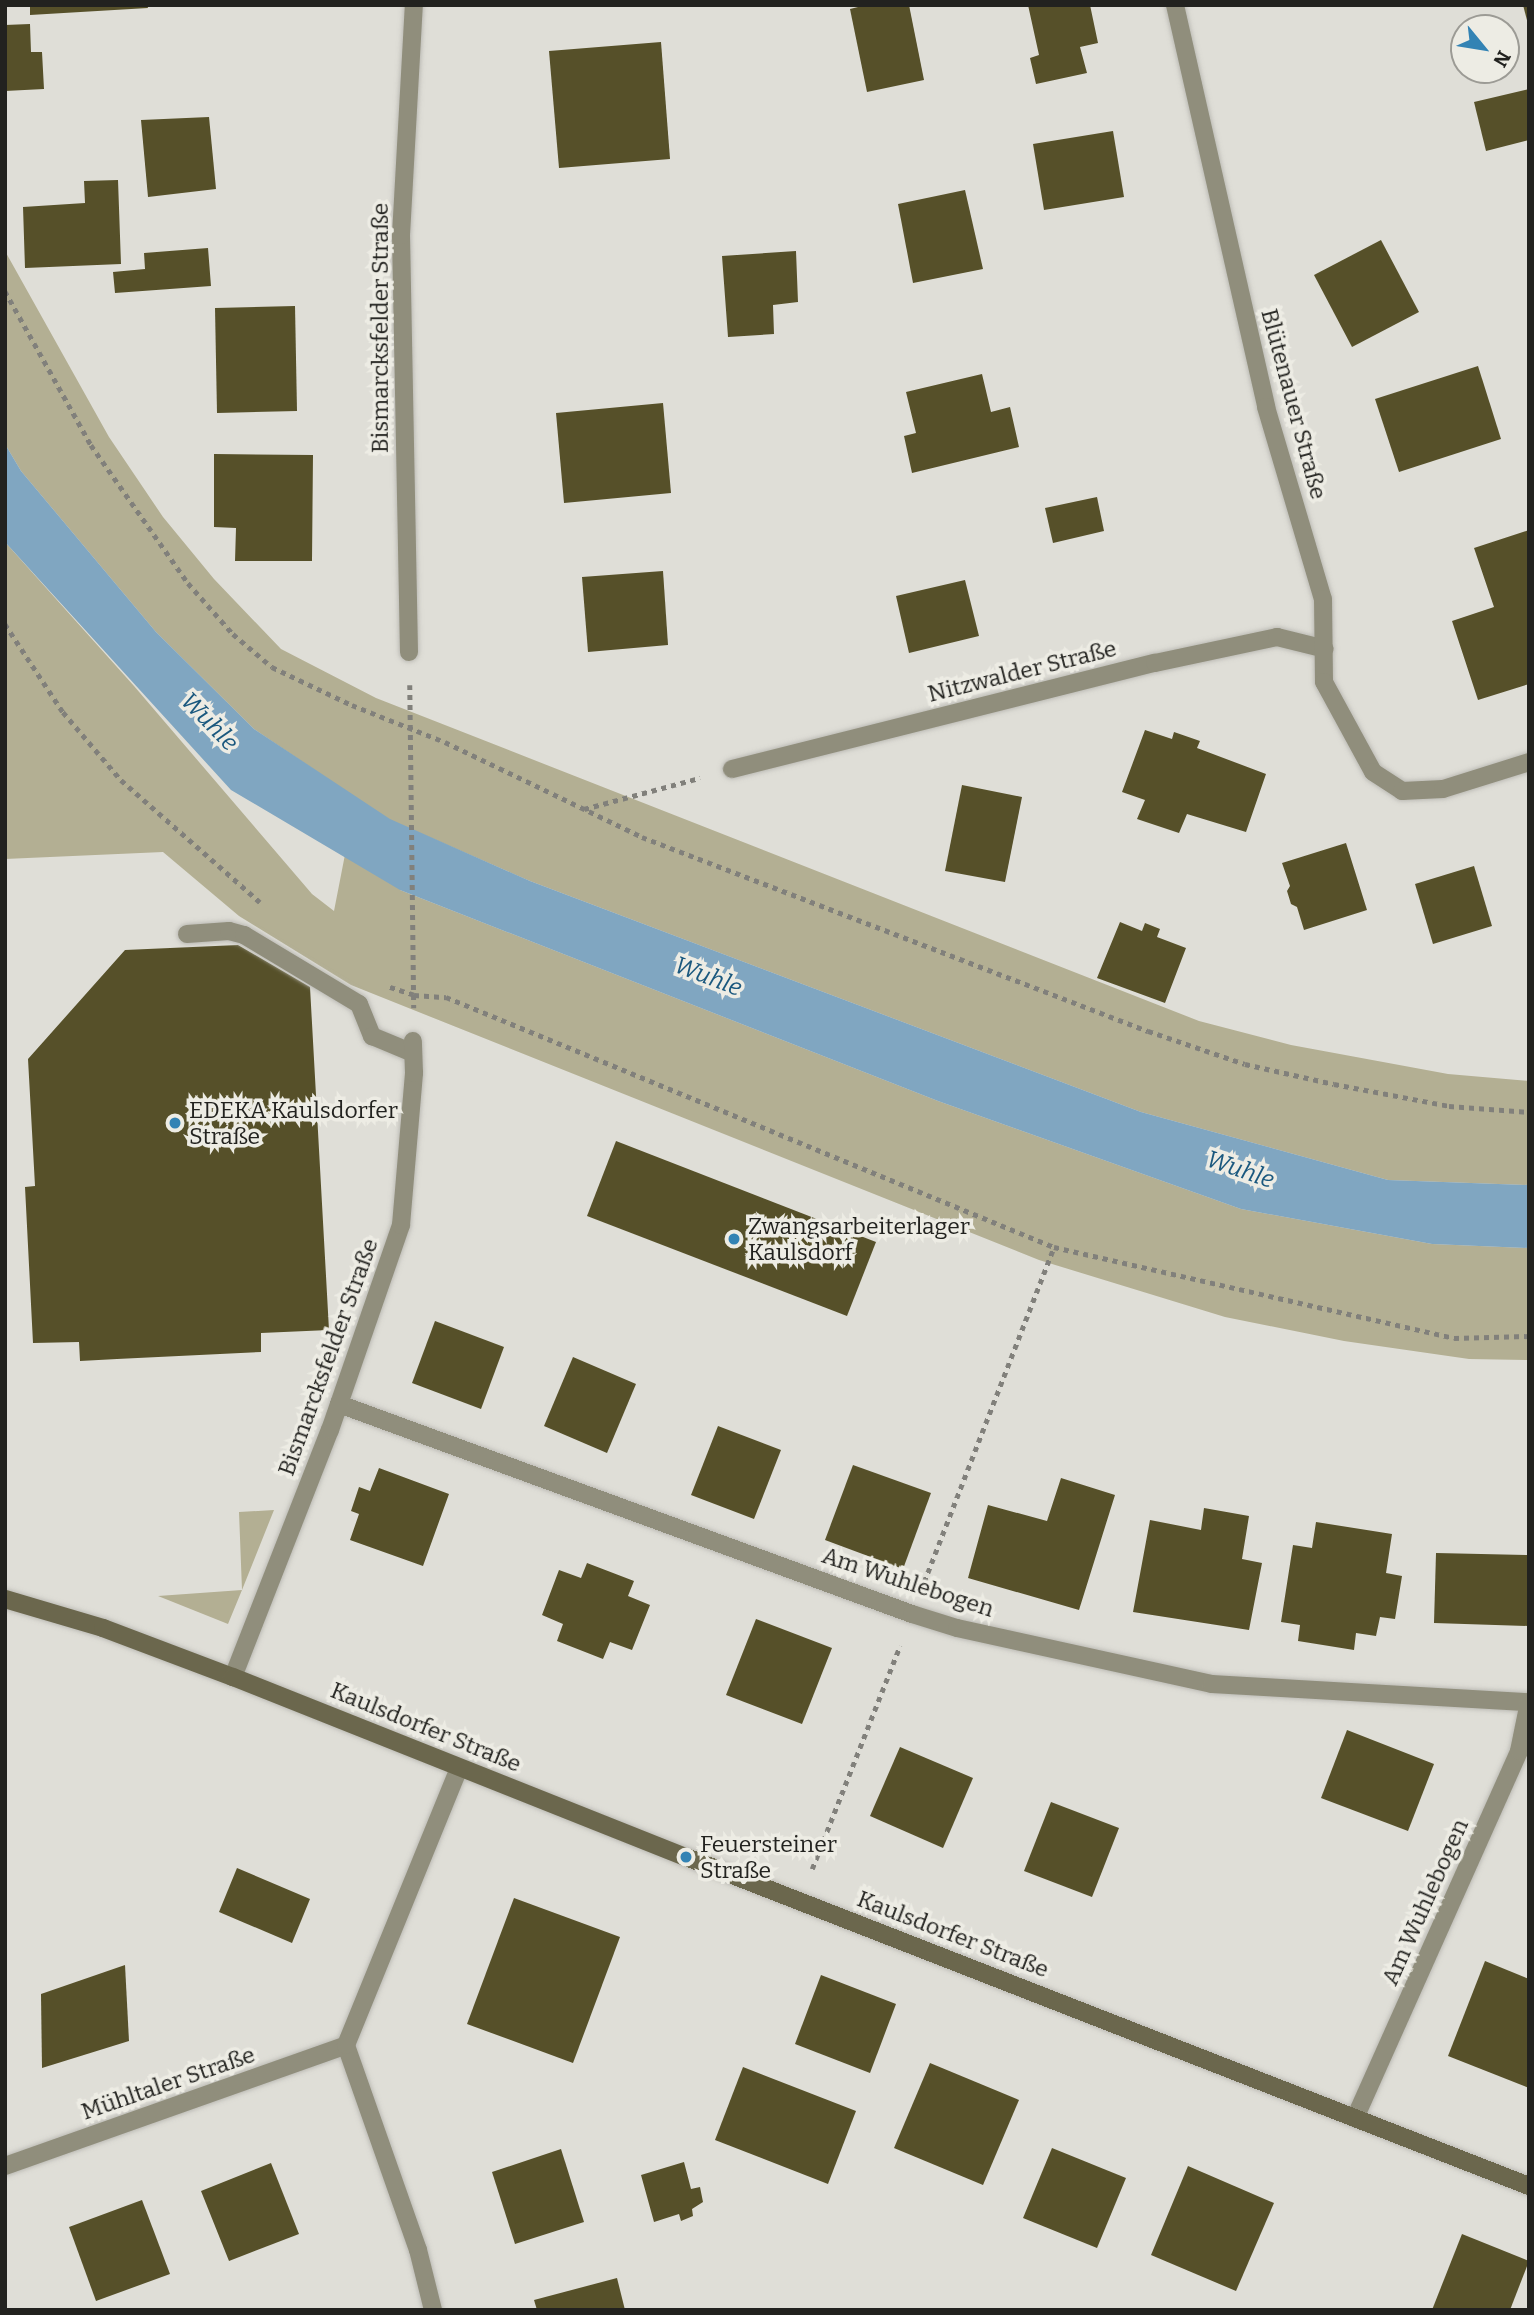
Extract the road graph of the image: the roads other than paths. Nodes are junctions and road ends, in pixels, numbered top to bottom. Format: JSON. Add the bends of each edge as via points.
{"nodes":[{"id":1,"x":414,"y":5,"type":"edge"},
{"id":2,"x":1175,"y":5,"type":"edge"},
{"id":3,"x":1325,"y":649,"type":"junction"},
{"id":4,"x":409,"y":652,"type":"road end"},
{"id":5,"x":1529,"y":762,"type":"edge"},
{"id":6,"x":732,"y":769,"type":"road end"},
{"id":7,"x":187,"y":934,"type":"dead end"},
{"id":8,"x":339,"y":1404,"type":"junction"},
{"id":9,"x":5,"y":1599,"type":"edge"},
{"id":10,"x":233,"y":1677,"type":"junction"},
{"id":11,"x":1528,"y":1702,"type":"edge"},
{"id":12,"x":459,"y":1768,"type":"junction"},
{"id":13,"x":346,"y":2045,"type":"junction"},
{"id":14,"x":1355,"y":2119,"type":"junction"},
{"id":15,"x":5,"y":2166,"type":"edge"},
{"id":16,"x":1529,"y":2186,"type":"edge"},
{"id":17,"x":433,"y":2310,"type":"edge"}],
"edges":[{"from":1,"to":4,"type":"street","name":"Bismarcksfelder Straße","via":[[401,235]]},
{"from":2,"to":3,"type":"street","name":"Blütenauer Straße","via":[[1266,407],[1323,599]]},
{"from":3,"to":5,"type":"street","name":"Blütenauer Straße","via":[[1324,682],[1354,741],[1373,772],[1402,791],[1443,789]]},
{"from":3,"to":6,"type":"street","name":"Nitzwalder Straße","via":[[1277,638],[1155,663]]},
{"from":7,"to":8,"type":"street","name":"Bismarcksfelder Straße","via":[[229,931],[244,935],[359,1004],[372,1036],[413,1047],[401,1225]]},
{"from":8,"to":10,"type":"street","name":"Bismarcksfelder Straße"},
{"from":8,"to":11,"type":"street","name":"Am Wuhlebogen","via":[[957,1628],[1212,1684]]},
{"from":9,"to":10,"type":"main road","name":"Kaulsdorfer Straße","via":[[103,1628]]},
{"from":10,"to":12,"type":"main road","name":"Kaulsdorfer Straße"},
{"from":11,"to":14,"type":"street","name":"Am Wuhlebogen","via":[[1519,1751]]},
{"from":12,"to":13,"type":"street"},
{"from":12,"to":14,"type":"main road","name":"Kaulsdorfer Straße"},
{"from":13,"to":15,"type":"street","name":"Mühltaler Straße"},
{"from":13,"to":17,"type":"street","via":[[418,2250]]},
{"from":14,"to":16,"type":"main road","name":"Kaulsdorfer Straße"}]}
